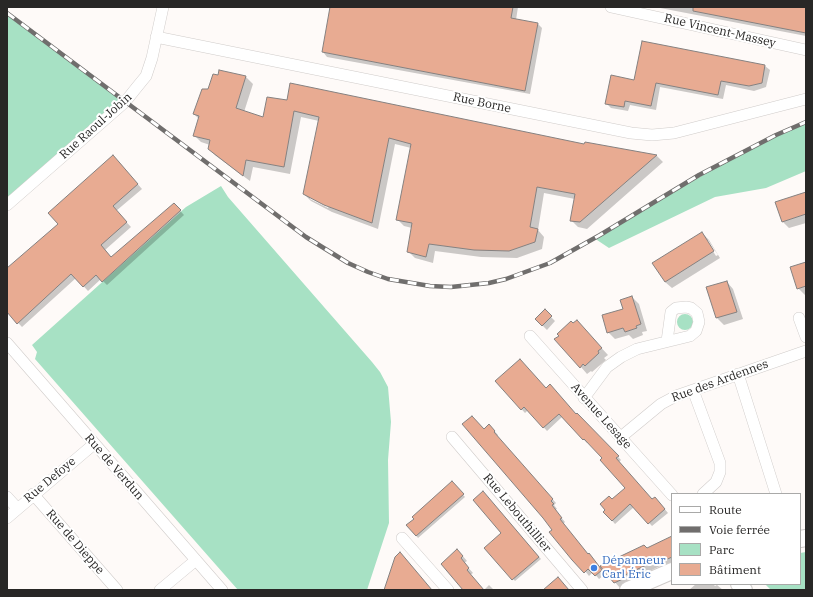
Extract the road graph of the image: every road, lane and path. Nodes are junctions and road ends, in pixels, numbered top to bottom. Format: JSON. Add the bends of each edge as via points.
{"nodes":[{"id":1,"x":163,"y":7,"type":"edge"},
{"id":2,"x":611,"y":7,"type":"edge"},
{"id":3,"x":156,"y":37,"type":"junction"},
{"id":4,"x":806,"y":50,"type":"edge"},
{"id":5,"x":806,"y":99,"type":"edge"},
{"id":6,"x":7,"y":205,"type":"edge"},
{"id":7,"x":799,"y":318,"type":"dead end"},
{"id":8,"x":530,"y":336,"type":"dead end"},
{"id":9,"x":806,"y":336,"type":"edge"},
{"id":10,"x":667,"y":341,"type":"dead end"},
{"id":11,"x":7,"y":343,"type":"edge"},
{"id":12,"x":806,"y":351,"type":"edge"},
{"id":13,"x":738,"y":374,"type":"junction"},
{"id":14,"x":693,"y":390,"type":"junction"},
{"id":15,"x":584,"y":398,"type":"junction"},
{"id":16,"x":452,"y":437,"type":"dead end"},
{"id":17,"x":621,"y":437,"type":"junction"},
{"id":18,"x":94,"y":444,"type":"junction"},
{"id":19,"x":704,"y":493,"type":"edge"},
{"id":20,"x":776,"y":493,"type":"edge"},
{"id":21,"x":33,"y":494,"type":"junction"},
{"id":22,"x":671,"y":494,"type":"edge"},
{"id":23,"x":7,"y":497,"type":"edge"},
{"id":24,"x":17,"y":508,"type":"junction"},
{"id":25,"x":7,"y":518,"type":"edge"},
{"id":26,"x":402,"y":538,"type":"dead end"},
{"id":27,"x":196,"y":560,"type":"junction"},
{"id":28,"x":671,"y":570,"type":"edge"},
{"id":29,"x":636,"y":588,"type":"edge"},
{"id":30,"x":117,"y":590,"type":"edge"},
{"id":31,"x":160,"y":590,"type":"edge"},
{"id":32,"x":222,"y":590,"type":"edge"},
{"id":33,"x":448,"y":590,"type":"edge"},
{"id":34,"x":582,"y":590,"type":"edge"}],
"edges":[{"from":1,"to":3,"type":"street","name":"Rue Raoul-Jobin"},
{"from":2,"to":4,"type":"street","name":"Rue Vincent-Massey"},
{"from":3,"to":5,"type":"street","name":"Rue Borne","via":[[631,134],[674,133]]},
{"from":3,"to":6,"type":"street","name":"Rue Raoul-Jobin","via":[[146,76],[125,102]]},
{"from":7,"to":9,"type":"street"},
{"from":8,"to":15,"type":"street","name":"Avenue Lesage"},
{"from":10,"to":15,"type":"street","via":[[637,349],[621,357],[607,367]]},
{"from":11,"to":18,"type":"street","name":"Rue de Verdun"},
{"from":12,"to":13,"type":"street","name":"Rue des Ardennes"},
{"from":13,"to":14,"type":"street","name":"Rue des Ardennes"},
{"from":13,"to":20,"type":"street"},
{"from":14,"to":17,"type":"street","name":"Rue des Ardennes","via":[[661,404]]},
{"from":14,"to":19,"type":"street","via":[[720,463],[716,482]]},
{"from":15,"to":17,"type":"street","name":"Avenue Lesage"},
{"from":16,"to":34,"type":"street","name":"Rue Lebouthillier"},
{"from":17,"to":22,"type":"street","name":"Avenue Lesage"},
{"from":18,"to":21,"type":"street","name":"Rue Defoye"},
{"from":18,"to":27,"type":"street","name":"Rue de Verdun"},
{"from":21,"to":24,"type":"street","name":"Rue Defoye"},
{"from":21,"to":30,"type":"street","name":"Rue de Dieppe"},
{"from":23,"to":24,"type":"street"},
{"from":24,"to":25,"type":"street","name":"Rue Defoye"},
{"from":26,"to":33,"type":"street"},
{"from":27,"to":31,"type":"street"},
{"from":27,"to":32,"type":"street","name":"Rue de Verdun"},
{"from":28,"to":29,"type":"street"}]}
